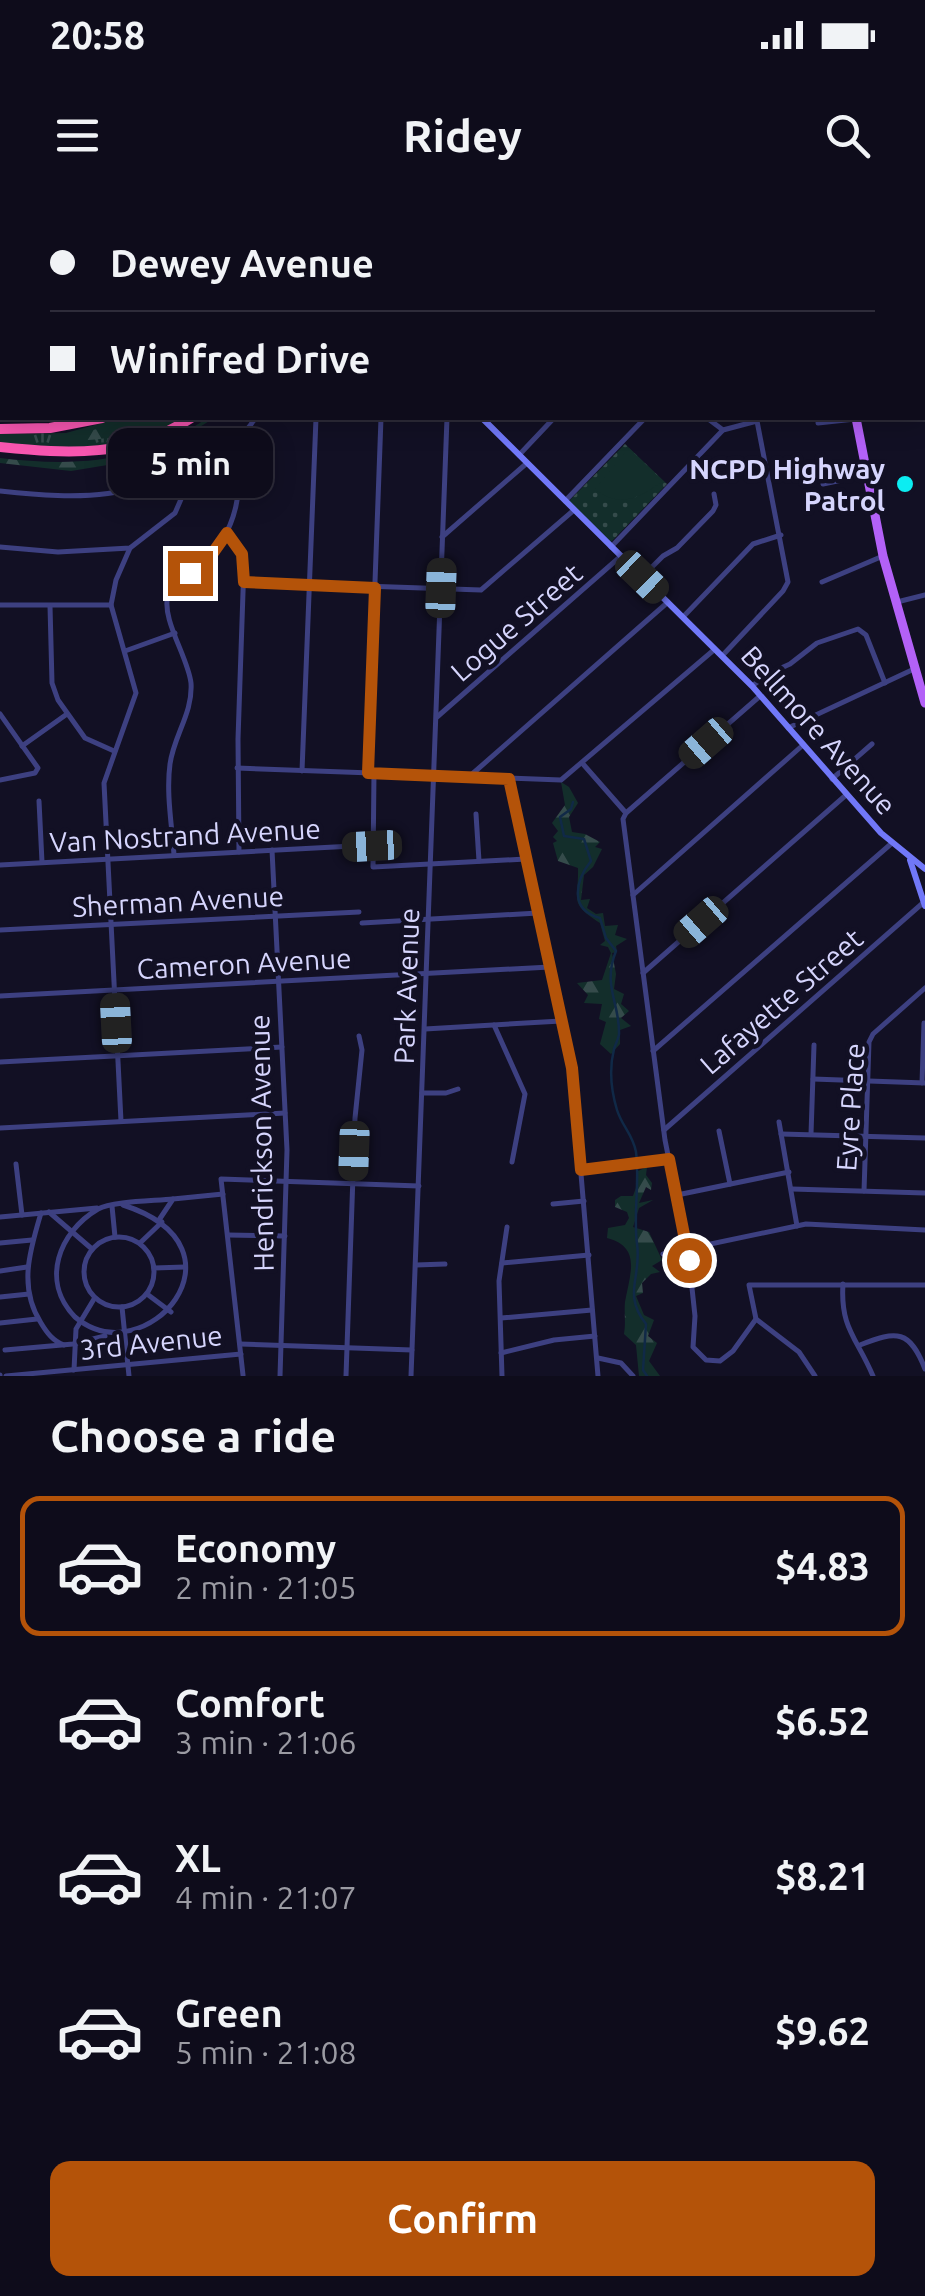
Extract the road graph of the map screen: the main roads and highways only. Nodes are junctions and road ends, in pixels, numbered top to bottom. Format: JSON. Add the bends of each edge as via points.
{"nodes":[{"id":1,"x":92,"y":420,"type":"edge"},
{"id":2,"x":186,"y":420,"type":"edge"},
{"id":3,"x":484,"y":420,"type":"edge"},
{"id":4,"x":856,"y":420,"type":"edge"},
{"id":5,"x":0,"y":430,"type":"edge"},
{"id":6,"x":2,"y":448,"type":"edge"},
{"id":7,"x":925,"y":700,"type":"edge"},
{"id":8,"x":910,"y":859,"type":"junction"},
{"id":9,"x":925,"y":869,"type":"edge"},
{"id":10,"x":924,"y":904,"type":"edge"}],
"edges":[{"from":1,"to":5,"type":"highway"},
{"from":2,"to":6,"type":"highway","via":[[110,451]]},
{"from":3,"to":8,"type":"main road","name":"Bellmore Avenue","via":[[752,686]]},
{"from":4,"to":7,"type":"main road","via":[[882,556]]},
{"from":8,"to":9,"type":"main road","name":"Bellmore Avenue"},
{"from":8,"to":10,"type":"main road"}]}
